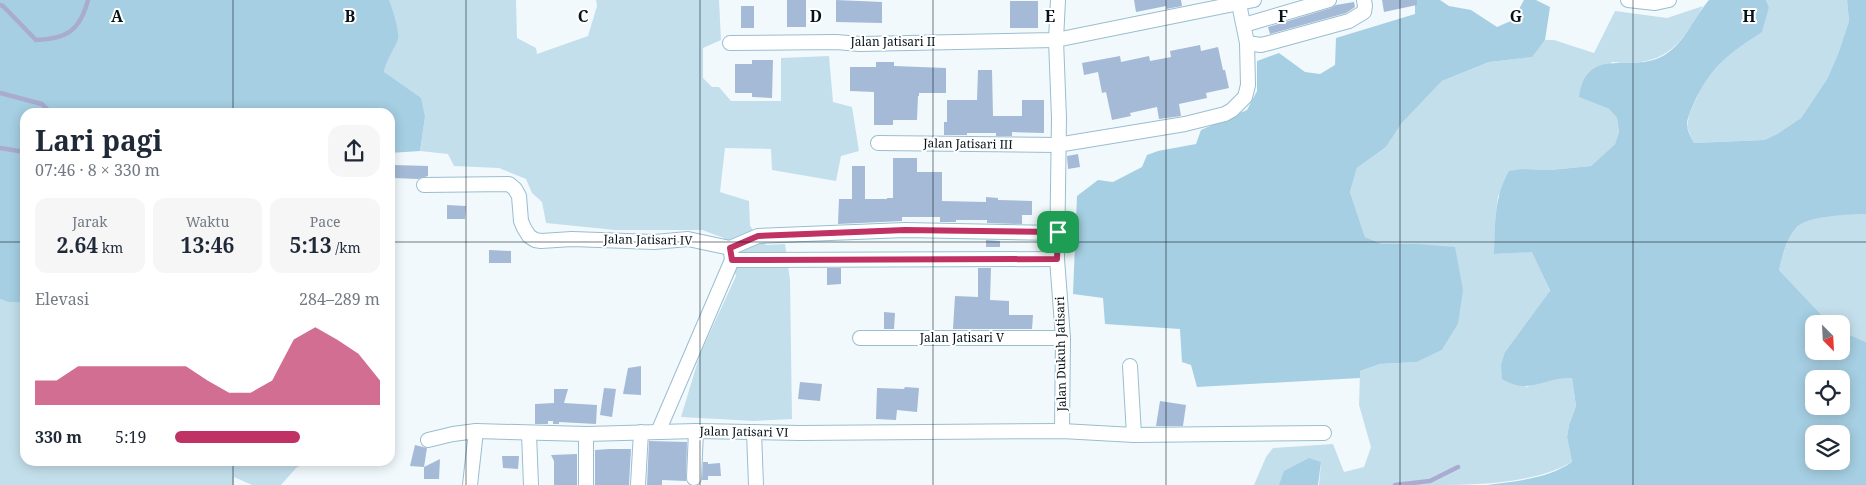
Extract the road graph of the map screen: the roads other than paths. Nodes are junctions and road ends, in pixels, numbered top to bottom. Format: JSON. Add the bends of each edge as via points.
{"nodes":[{"id":1,"x":1058,"y":0,"type":"edge"},
{"id":2,"x":1254,"y":0,"type":"edge"},
{"id":3,"x":1329,"y":0,"type":"edge"},
{"id":4,"x":1364,"y":0,"type":"edge"},
{"id":5,"x":1628,"y":0,"type":"edge"},
{"id":6,"x":1669,"y":0,"type":"edge"},
{"id":7,"x":1239,"y":4,"type":"junction"},
{"id":8,"x":1244,"y":25,"type":"junction"},
{"id":9,"x":1056,"y":40,"type":"junction"},
{"id":10,"x":730,"y":44,"type":"dead end"},
{"id":11,"x":1247,"y":44,"type":"junction"},
{"id":12,"x":878,"y":143,"type":"dead end"},
{"id":13,"x":1058,"y":145,"type":"junction"},
{"id":14,"x":424,"y":185,"type":"dead end"},
{"id":15,"x":1058,"y":232,"type":"junction"},
{"id":16,"x":731,"y":255,"type":"junction"},
{"id":17,"x":1057,"y":259,"type":"junction"},
{"id":18,"x":860,"y":338,"type":"dead end"},
{"id":19,"x":1063,"y":338,"type":"junction"},
{"id":20,"x":1130,"y":366,"type":"dead end"},
{"id":21,"x":476,"y":431,"type":"junction"},
{"id":22,"x":696,"y":431,"type":"junction"},
{"id":23,"x":641,"y":432,"type":"junction"},
{"id":24,"x":658,"y":432,"type":"junction"},
{"id":25,"x":754,"y":432,"type":"junction"},
{"id":26,"x":1062,"y":432,"type":"junction"},
{"id":27,"x":1324,"y":433,"type":"dead end"},
{"id":28,"x":528,"y":434,"type":"junction"},
{"id":29,"x":586,"y":434,"type":"junction"},
{"id":30,"x":1134,"y":435,"type":"junction"},
{"id":31,"x":428,"y":440,"type":"dead end"},
{"id":32,"x":694,"y":478,"type":"dead end"},
{"id":33,"x":470,"y":485,"type":"edge"},
{"id":34,"x":531,"y":485,"type":"edge"},
{"id":35,"x":586,"y":485,"type":"edge"},
{"id":36,"x":638,"y":485,"type":"edge"},
{"id":37,"x":756,"y":485,"type":"edge"}],
"edges":[{"from":1,"to":9,"type":"street","name":"Jalan Dukuh Jatisari"},
{"from":2,"to":7,"type":"street"},
{"from":3,"to":8,"type":"street"},
{"from":4,"to":11,"type":"street","via":[[1364,12],[1349,21],[1269,43]]},
{"from":5,"to":6,"type":"street","via":[[1655,3]]},
{"from":7,"to":8,"type":"street"},
{"from":7,"to":9,"type":"street"},
{"from":8,"to":11,"type":"street"},
{"from":9,"to":10,"type":"street","name":"Jalan Jatisari II"},
{"from":9,"to":13,"type":"street","name":"Jalan Dukuh Jatisari"},
{"from":11,"to":13,"type":"street","via":[[1248,85],[1245,97],[1225,114],[1185,124]]},
{"from":12,"to":13,"type":"street","name":"Jalan Jatisari III"},
{"from":13,"to":15,"type":"street","name":"Jalan Dukuh Jatisari"},
{"from":14,"to":16,"type":"street","name":"Jalan Jatisari IV","via":[[509,184],[519,196],[524,228],[534,240],[654,242],[688,239]]},
{"from":15,"to":16,"type":"street","via":[[905,230],[758,236]]},
{"from":15,"to":17,"type":"street","name":"Jalan Dukuh Jatisari"},
{"from":16,"to":17,"type":"street"},
{"from":16,"to":24,"type":"street"},
{"from":17,"to":19,"type":"street","name":"Jalan Dukuh Jatisari"},
{"from":18,"to":19,"type":"street","name":"Jalan Jatisari V"},
{"from":19,"to":26,"type":"street","name":"Jalan Dukuh Jatisari"},
{"from":20,"to":30,"type":"street"},
{"from":21,"to":28,"type":"street","name":"Jalan Jatisari VI"},
{"from":21,"to":31,"type":"street","name":"Jalan Jatisari VI"},
{"from":21,"to":33,"type":"street"},
{"from":22,"to":24,"type":"street","name":"Jalan Jatisari VI"},
{"from":22,"to":25,"type":"street","name":"Jalan Jatisari VI"},
{"from":22,"to":32,"type":"street"},
{"from":23,"to":24,"type":"street","name":"Jalan Jatisari VI"},
{"from":23,"to":29,"type":"street","name":"Jalan Jatisari VI"},
{"from":23,"to":36,"type":"street"},
{"from":25,"to":26,"type":"street","name":"Jalan Jatisari VI"},
{"from":25,"to":37,"type":"street"},
{"from":26,"to":30,"type":"street"},
{"from":27,"to":30,"type":"street"},
{"from":28,"to":29,"type":"street","name":"Jalan Jatisari VI"},
{"from":28,"to":34,"type":"street"},
{"from":29,"to":35,"type":"street"}]}
